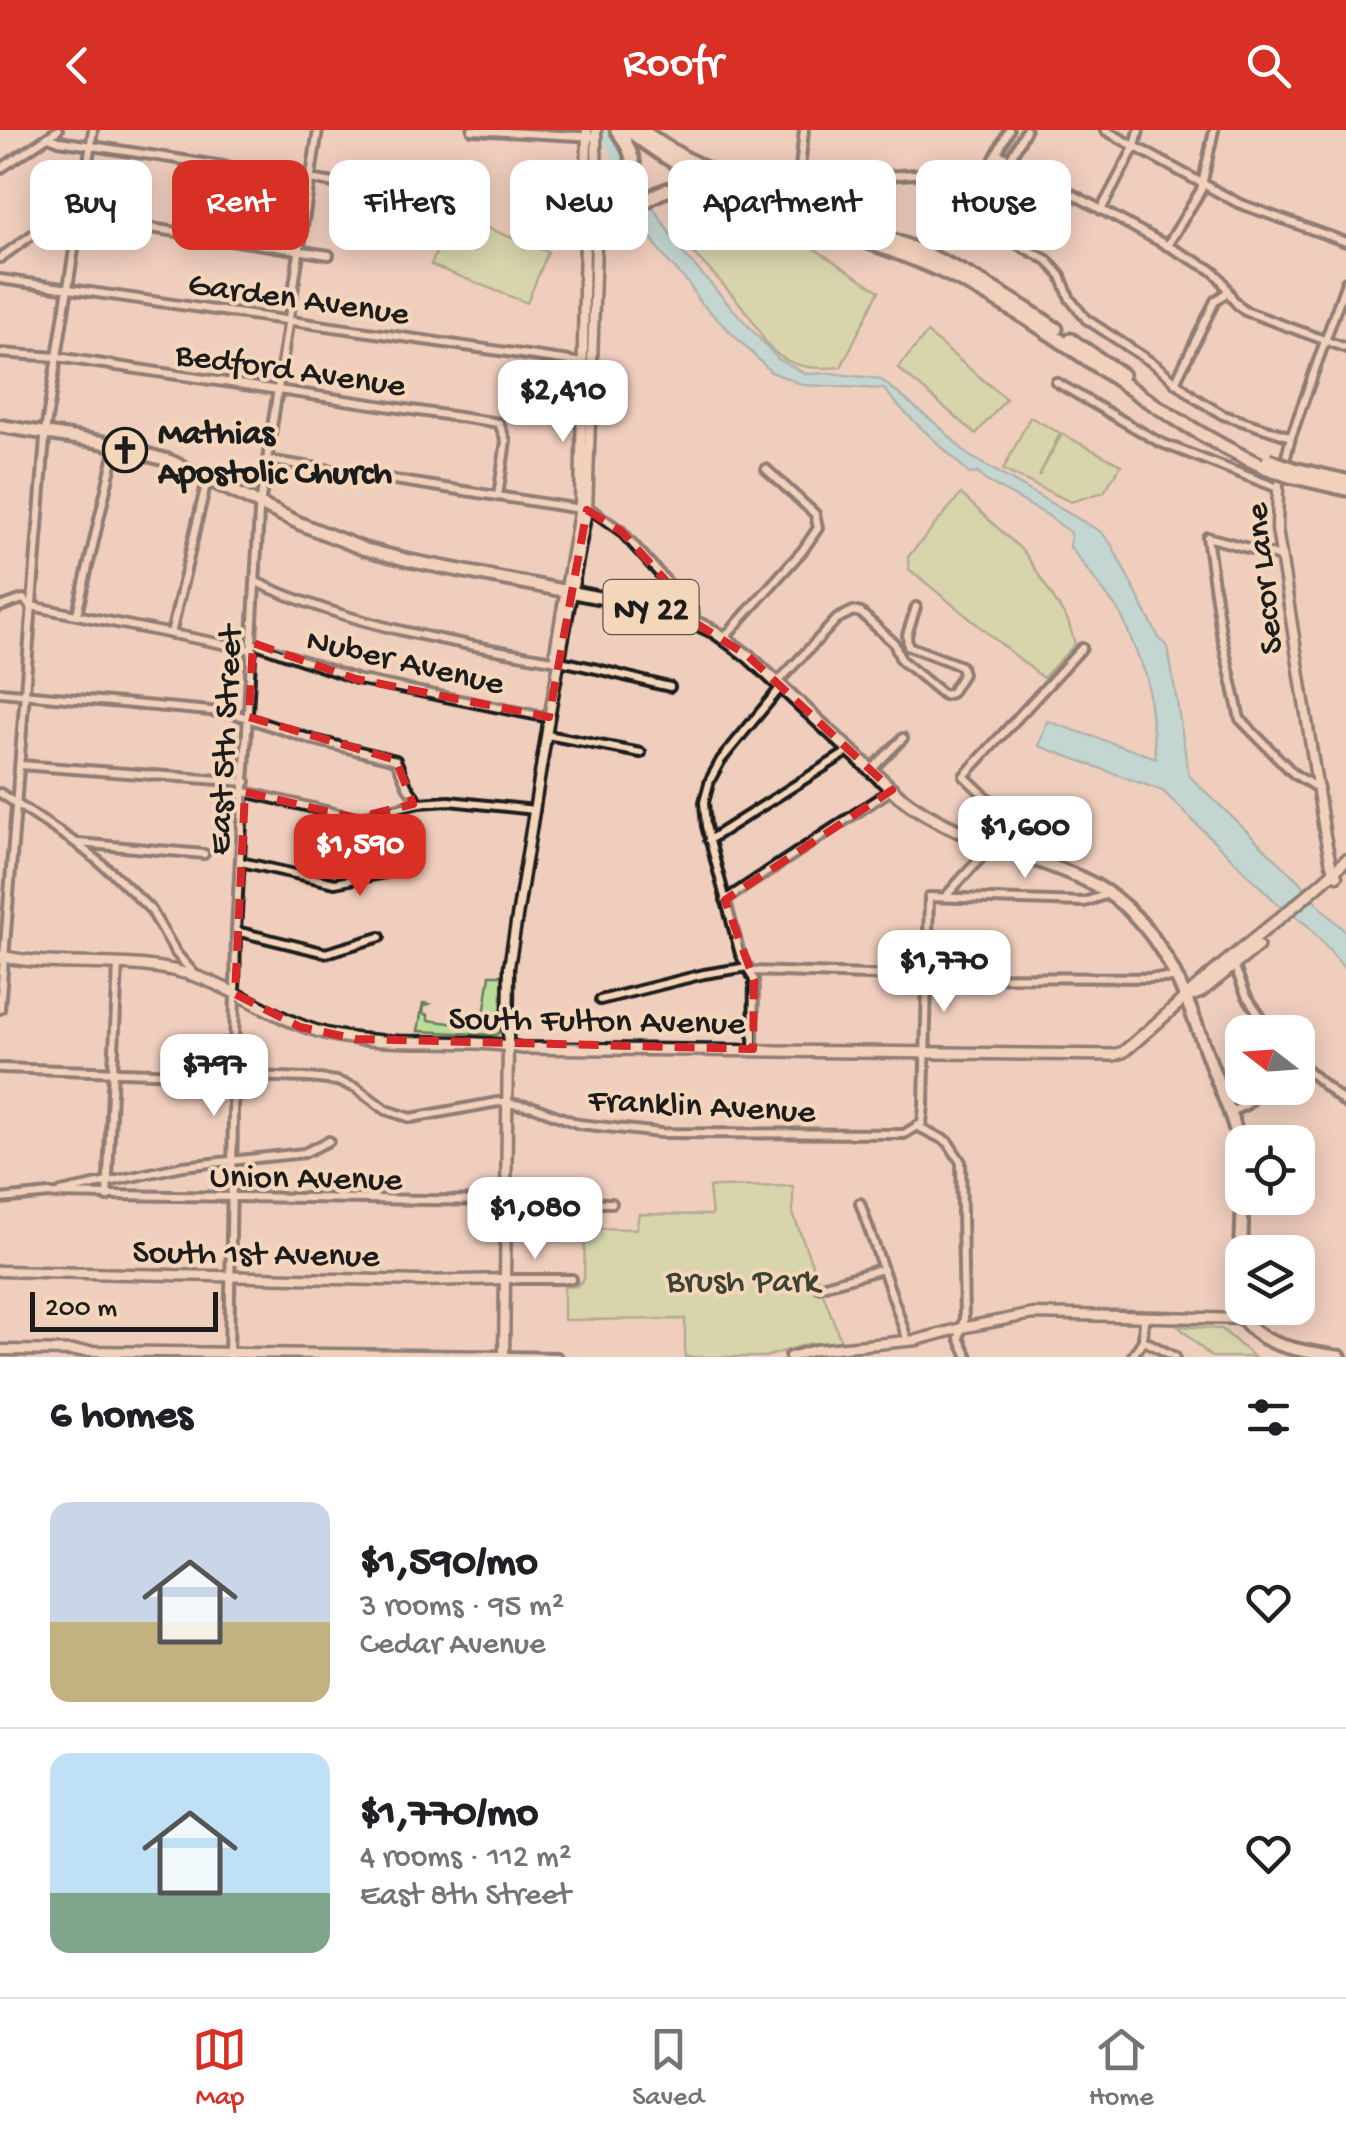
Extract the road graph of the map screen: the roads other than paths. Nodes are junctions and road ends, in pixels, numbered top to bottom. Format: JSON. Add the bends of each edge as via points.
{"nodes":[{"id":1,"x":58,"y":130,"type":"edge"},
{"id":2,"x":93,"y":130,"type":"edge"},
{"id":3,"x":318,"y":130,"type":"edge"},
{"id":4,"x":472,"y":130,"type":"edge"},
{"id":5,"x":617,"y":130,"type":"edge"},
{"id":6,"x":628,"y":130,"type":"edge"},
{"id":7,"x":640,"y":130,"type":"edge"},
{"id":8,"x":804,"y":130,"type":"edge"},
{"id":9,"x":1009,"y":130,"type":"edge"},
{"id":10,"x":1026,"y":130,"type":"edge"},
{"id":11,"x":1105,"y":130,"type":"edge"},
{"id":12,"x":1139,"y":130,"type":"edge"},
{"id":13,"x":1214,"y":130,"type":"edge"},
{"id":14,"x":591,"y":134,"type":"edge"},
{"id":15,"x":48,"y":137,"type":"junction"},
{"id":16,"x":90,"y":146,"type":"junction"},
{"id":17,"x":1134,"y":146,"type":"junction"},
{"id":18,"x":997,"y":153,"type":"junction"},
{"id":19,"x":88,"y":160,"type":"edge"},
{"id":20,"x":592,"y":160,"type":"edge"},
{"id":21,"x":633,"y":160,"type":"edge"},
{"id":22,"x":671,"y":160,"type":"edge"},
{"id":23,"x":993,"y":160,"type":"edge"},
{"id":24,"x":1010,"y":160,"type":"joint"},
{"id":25,"x":0,"y":169,"type":"edge"},
{"id":26,"x":916,"y":174,"type":"edge"},
{"id":27,"x":310,"y":179,"type":"junction"},
{"id":28,"x":329,"y":182,"type":"edge"},
{"id":29,"x":1203,"y":184,"type":"junction"},
{"id":30,"x":309,"y":186,"type":"edge"},
{"id":31,"x":1071,"y":194,"type":"edge"},
{"id":32,"x":1101,"y":210,"type":"junction"},
{"id":33,"x":30,"y":236,"type":"edge"},
{"id":34,"x":1346,"y":242,"type":"edge"},
{"id":35,"x":1167,"y":246,"type":"junction"},
{"id":36,"x":73,"y":250,"type":"edge"},
{"id":37,"x":300,"y":250,"type":"joint"},
{"id":38,"x":592,"y":250,"type":"edge"},
{"id":39,"x":893,"y":250,"type":"edge"},
{"id":40,"x":1028,"y":250,"type":"edge"},
{"id":41,"x":329,"y":255,"type":"dead end"},
{"id":42,"x":0,"y":258,"type":"edge"},
{"id":43,"x":0,"y":279,"type":"edge"},
{"id":44,"x":1346,"y":282,"type":"edge"},
{"id":45,"x":66,"y":287,"type":"junction"},
{"id":46,"x":1226,"y":292,"type":"junction"},
{"id":47,"x":288,"y":320,"type":"junction"},
{"id":48,"x":1324,"y":341,"type":"junction"},
{"id":49,"x":1346,"y":348,"type":"edge"},
{"id":50,"x":0,"y":354,"type":"edge"},
{"id":51,"x":56,"y":357,"type":"junction"},
{"id":52,"x":587,"y":364,"type":"junction"},
{"id":53,"x":1056,"y":382,"type":"dead end"},
{"id":54,"x":1175,"y":383,"type":"junction"},
{"id":55,"x":278,"y":392,"type":"junction"},
{"id":56,"x":0,"y":426,"type":"edge"},
{"id":57,"x":46,"y":432,"type":"junction"},
{"id":58,"x":1291,"y":436,"type":"junction"},
{"id":59,"x":116,"y":445,"type":"junction"},
{"id":60,"x":267,"y":460,"type":"junction"},
{"id":61,"x":1266,"y":463,"type":"junction"},
{"id":62,"x":766,"y":469,"type":"dead end"},
{"id":63,"x":1292,"y":472,"type":"junction"},
{"id":64,"x":207,"y":477,"type":"junction"},
{"id":65,"x":1346,"y":481,"type":"edge"},
{"id":66,"x":1278,"y":488,"type":"junction"},
{"id":67,"x":1346,"y":489,"type":"edge"},
{"id":68,"x":498,"y":496,"type":"junction"},
{"id":69,"x":260,"y":503,"type":"junction"},
{"id":70,"x":584,"y":508,"type":"junction"},
{"id":71,"x":1281,"y":557,"type":"junction"},
{"id":72,"x":256,"y":582,"type":"junction"},
{"id":73,"x":571,"y":591,"type":"junction"},
{"id":74,"x":30,"y":606,"type":"junction"},
{"id":75,"x":916,"y":607,"type":"dead end"},
{"id":76,"x":0,"y":608,"type":"edge"},
{"id":77,"x":77,"y":614,"type":"junction"},
{"id":78,"x":694,"y":622,"type":"junction"},
{"id":79,"x":172,"y":634,"type":"junction"},
{"id":80,"x":724,"y":638,"type":"junction"},
{"id":81,"x":253,"y":646,"type":"junction"},
{"id":82,"x":1082,"y":648,"type":"dead end"},
{"id":83,"x":559,"y":661,"type":"junction"},
{"id":84,"x":779,"y":685,"type":"junction"},
{"id":85,"x":670,"y":687,"type":"dead end"},
{"id":86,"x":0,"y":692,"type":"edge"},
{"id":87,"x":25,"y":696,"type":"junction"},
{"id":88,"x":249,"y":717,"type":"junction"},
{"id":89,"x":549,"y":718,"type":"junction"},
{"id":90,"x":547,"y":735,"type":"junction"},
{"id":91,"x":904,"y":738,"type":"dead end"},
{"id":92,"x":850,"y":750,"type":"junction"},
{"id":93,"x":640,"y":752,"type":"dead end"},
{"id":94,"x":20,"y":765,"type":"junction"},
{"id":95,"x":871,"y":770,"type":"junction"},
{"id":96,"x":246,"y":782,"type":"junction"},
{"id":97,"x":892,"y":790,"type":"junction"},
{"id":98,"x":1319,"y":790,"type":"junction"},
{"id":99,"x":245,"y":792,"type":"junction"},
{"id":100,"x":0,"y":793,"type":"edge"},
{"id":101,"x":419,"y":803,"type":"junction"},
{"id":102,"x":18,"y":804,"type":"junction"},
{"id":103,"x":535,"y":810,"type":"junction"},
{"id":104,"x":1018,"y":828,"type":"junction"},
{"id":105,"x":709,"y":840,"type":"junction"},
{"id":106,"x":76,"y":843,"type":"junction"},
{"id":107,"x":999,"y":846,"type":"junction"},
{"id":108,"x":204,"y":854,"type":"dead end"},
{"id":109,"x":1346,"y":860,"type":"edge"},
{"id":110,"x":1038,"y":861,"type":"junction"},
{"id":111,"x":241,"y":862,"type":"junction"},
{"id":112,"x":1346,"y":868,"type":"edge"},
{"id":113,"x":391,"y":872,"type":"dead end"},
{"id":114,"x":1335,"y":874,"type":"junction"},
{"id":115,"x":1110,"y":894,"type":"junction"},
{"id":116,"x":945,"y":896,"type":"junction"},
{"id":117,"x":725,"y":900,"type":"junction"},
{"id":118,"x":236,"y":931,"type":"junction"},
{"id":119,"x":380,"y":938,"type":"dead end"},
{"id":120,"x":2,"y":956,"type":"edge"},
{"id":121,"x":1233,"y":962,"type":"junction"},
{"id":122,"x":118,"y":965,"type":"junction"},
{"id":123,"x":750,"y":969,"type":"junction"},
{"id":124,"x":196,"y":976,"type":"junction"},
{"id":125,"x":926,"y":977,"type":"junction"},
{"id":126,"x":1180,"y":978,"type":"junction"},
{"id":127,"x":235,"y":994,"type":"junction"},
{"id":128,"x":1187,"y":998,"type":"junction"},
{"id":129,"x":600,"y":1000,"type":"dead end"},
{"id":130,"x":0,"y":1009,"type":"edge"},
{"id":131,"x":1259,"y":1015,"type":"edge"},
{"id":132,"x":510,"y":1046,"type":"junction"},
{"id":133,"x":753,"y":1049,"type":"junction"},
{"id":134,"x":925,"y":1052,"type":"junction"},
{"id":135,"x":0,"y":1068,"type":"edge"},
{"id":136,"x":111,"y":1073,"type":"junction"},
{"id":137,"x":233,"y":1076,"type":"junction"},
{"id":138,"x":1315,"y":1077,"type":"edge"},
{"id":139,"x":509,"y":1103,"type":"junction"},
{"id":140,"x":1346,"y":1104,"type":"edge"},
{"id":141,"x":1246,"y":1105,"type":"edge"},
{"id":142,"x":1230,"y":1112,"type":"junction"},
{"id":143,"x":1233,"y":1125,"type":"edge"},
{"id":144,"x":919,"y":1127,"type":"junction"},
{"id":145,"x":329,"y":1141,"type":"dead end"},
{"id":146,"x":232,"y":1163,"type":"junction"},
{"id":147,"x":107,"y":1180,"type":"junction"},
{"id":148,"x":50,"y":1194,"type":"junction"},
{"id":149,"x":106,"y":1197,"type":"junction"},
{"id":150,"x":0,"y":1199,"type":"edge"},
{"id":151,"x":230,"y":1199,"type":"junction"},
{"id":152,"x":507,"y":1202,"type":"junction"},
{"id":153,"x":612,"y":1203,"type":"dead end"},
{"id":154,"x":860,"y":1203,"type":"dead end"},
{"id":155,"x":882,"y":1269,"type":"junction"},
{"id":156,"x":0,"y":1272,"type":"edge"},
{"id":157,"x":230,"y":1276,"type":"junction"},
{"id":158,"x":572,"y":1278,"type":"dead end"},
{"id":159,"x":506,"y":1279,"type":"junction"},
{"id":160,"x":818,"y":1287,"type":"dead end"},
{"id":161,"x":1144,"y":1318,"type":"junction"},
{"id":162,"x":1225,"y":1319,"type":"edge"},
{"id":163,"x":1250,"y":1325,"type":"edge"},
{"id":164,"x":961,"y":1328,"type":"junction"},
{"id":165,"x":1143,"y":1340,"type":"junction"},
{"id":166,"x":908,"y":1341,"type":"junction"},
{"id":167,"x":0,"y":1350,"type":"edge"},
{"id":168,"x":229,"y":1355,"type":"edge"},
{"id":169,"x":504,"y":1357,"type":"edge"},
{"id":170,"x":557,"y":1357,"type":"edge"},
{"id":171,"x":790,"y":1357,"type":"edge"},
{"id":172,"x":968,"y":1357,"type":"edge"},
{"id":173,"x":1132,"y":1357,"type":"edge"},
{"id":174,"x":1175,"y":1357,"type":"edge"},
{"id":175,"x":1340,"y":1357,"type":"edge"}],
"edges":[{"from":1,"to":15,"type":"street"},
{"from":2,"to":16,"type":"street"},
{"from":3,"to":27,"type":"street","name":"East 5th Street"},
{"from":4,"to":14,"type":"street"},
{"from":5,"to":21,"type":"highway"},
{"from":6,"to":22,"type":"highway"},
{"from":7,"to":61,"type":"highway","via":[[733,185],[970,275]]},
{"from":8,"to":26,"type":"street","via":[[804,174],[845,179]]},
{"from":9,"to":18,"type":"street"},
{"from":10,"to":24,"type":"street"},
{"from":11,"to":17,"type":"street"},
{"from":12,"to":17,"type":"street"},
{"from":13,"to":29,"type":"street"},
{"from":14,"to":20,"type":"street"},
{"from":15,"to":16,"type":"street"},
{"from":15,"to":25,"type":"street"},
{"from":16,"to":19,"type":"street"},
{"from":16,"to":27,"type":"street"},
{"from":17,"to":29,"type":"street"},
{"from":17,"to":32,"type":"street"},
{"from":18,"to":23,"type":"street"},
{"from":18,"to":24,"type":"street"},
{"from":27,"to":28,"type":"street"},
{"from":27,"to":30,"type":"street","name":"East 5th Street"},
{"from":29,"to":34,"type":"street"},
{"from":29,"to":35,"type":"street"},
{"from":31,"to":32,"type":"street"},
{"from":32,"to":35,"type":"street"},
{"from":33,"to":42,"type":"street"},
{"from":35,"to":46,"type":"street","via":[[1219,275]]},
{"from":36,"to":45,"type":"street"},
{"from":37,"to":41,"type":"street"},
{"from":37,"to":47,"type":"street","name":"East 5th Street"},
{"from":38,"to":52,"type":"street"},
{"from":39,"to":61,"type":"highway","via":[[986,294],[1163,411]]},
{"from":40,"to":54,"type":"street","via":[[1061,276],[1076,308]]},
{"from":43,"to":45,"type":"street","name":"Garden Avenue"},
{"from":44,"to":48,"type":"street","name":"Secor Lane"},
{"from":45,"to":47,"type":"street","name":"Garden Avenue"},
{"from":45,"to":51,"type":"street"},
{"from":46,"to":48,"type":"street","via":[[1251,314]]},
{"from":46,"to":54,"type":"street","via":[[1215,301]]},
{"from":47,"to":52,"type":"street","name":"Garden Avenue"},
{"from":47,"to":55,"type":"street","name":"East 5th Street"},
{"from":48,"to":49,"type":"street"},
{"from":48,"to":58,"type":"street","name":"Secor Lane"},
{"from":50,"to":51,"type":"street","name":"Bedford Avenue"},
{"from":51,"to":55,"type":"street","name":"Bedford Avenue"},
{"from":51,"to":57,"type":"street"},
{"from":52,"to":70,"type":"street"},
{"from":53,"to":66,"type":"street","via":[[1159,442]]},
{"from":54,"to":58,"type":"street","via":[[1223,415]]},
{"from":55,"to":60,"type":"street","name":"East 5th Street"},
{"from":55,"to":68,"type":"street","name":"Bedford Avenue","via":[[499,424],[506,441]]},
{"from":56,"to":57,"type":"main road","number":"NY 22"},
{"from":57,"to":59,"type":"main road","number":"NY 22"},
{"from":57,"to":74,"type":"street"},
{"from":58,"to":66,"type":"street","name":"Secor Lane"},
{"from":59,"to":64,"type":"main road","number":"NY 22"},
{"from":59,"to":77,"type":"street"},
{"from":60,"to":68,"type":"street"},
{"from":60,"to":69,"type":"street","name":"East 5th Street"},
{"from":61,"to":63,"type":"highway","bridge":true},
{"from":62,"to":80,"type":"street","via":[[815,514],[818,528]]},
{"from":63,"to":65,"type":"highway"},
{"from":63,"to":67,"type":"highway"},
{"from":64,"to":69,"type":"main road","number":"NY 22"},
{"from":64,"to":79,"type":"street"},
{"from":66,"to":71,"type":"street","name":"Secor Lane"},
{"from":68,"to":70,"type":"street"},
{"from":69,"to":72,"type":"street","name":"East 5th Street"},
{"from":69,"to":73,"type":"main road","number":"NY 22","via":[[364,549]]},
{"from":70,"to":73,"type":"street"},
{"from":70,"to":78,"type":"street","via":[[621,531],[694,612]]},
{"from":71,"to":98,"type":"street","name":"Secor Lane"},
{"from":71,"to":98,"type":"street","via":[[1207,537],[1240,720]]},
{"from":72,"to":81,"type":"street","name":"East 5th Street"},
{"from":72,"to":83,"type":"street","via":[[380,627]]},
{"from":73,"to":78,"type":"main road","number":"NY 22"},
{"from":73,"to":83,"type":"street","via":[[555,652]]},
{"from":74,"to":76,"type":"street","name":"Nuber Avenue","via":[[22,599]]},
{"from":74,"to":77,"type":"street","name":"Nuber Avenue"},
{"from":74,"to":87,"type":"street"},
{"from":75,"to":84,"type":"street","via":[[908,646],[961,666],[951,693],[931,687],[861,613],[844,612]]},
{"from":77,"to":79,"type":"street","name":"Nuber Avenue"},
{"from":78,"to":80,"type":"main road","number":"NY 22"},
{"from":79,"to":81,"type":"street","name":"Nuber Avenue"},
{"from":80,"to":84,"type":"main road","number":"NY 22"},
{"from":81,"to":88,"type":"street","name":"East 5th Street"},
{"from":81,"to":89,"type":"street","name":"Nuber Avenue","via":[[356,679]]},
{"from":82,"to":104,"type":"street","via":[[964,776]]},
{"from":83,"to":85,"type":"street"},
{"from":83,"to":89,"type":"street"},
{"from":84,"to":92,"type":"main road","number":"NY 22"},
{"from":84,"to":105,"type":"street","via":[[710,780],[704,811]]},
{"from":86,"to":87,"type":"street"},
{"from":87,"to":88,"type":"street"},
{"from":87,"to":94,"type":"street"},
{"from":88,"to":96,"type":"street","name":"East 5th Street"},
{"from":88,"to":101,"type":"street","via":[[396,760]]},
{"from":89,"to":90,"type":"street"},
{"from":90,"to":93,"type":"street"},
{"from":90,"to":103,"type":"street"},
{"from":91,"to":95,"type":"street"},
{"from":92,"to":95,"type":"main road","number":"NY 22"},
{"from":92,"to":105,"type":"street"},
{"from":94,"to":96,"type":"street"},
{"from":94,"to":102,"type":"street"},
{"from":95,"to":97,"type":"main road","number":"NY 22"},
{"from":96,"to":99,"type":"street","name":"East 5th Street"},
{"from":97,"to":107,"type":"main road","number":"NY 22","via":[[926,816]]},
{"from":97,"to":117,"type":"street"},
{"from":98,"to":114,"type":"street","name":"Secor Lane"},
{"from":99,"to":101,"type":"street","via":[[356,818]]},
{"from":99,"to":111,"type":"street","name":"East 5th Street"},
{"from":100,"to":102,"type":"street"},
{"from":101,"to":103,"type":"street"},
{"from":102,"to":106,"type":"street"},
{"from":102,"to":120,"type":"street"},
{"from":103,"to":132,"type":"street","via":[[509,968]]},
{"from":104,"to":107,"type":"street","via":[[1018,842]]},
{"from":104,"to":110,"type":"street","via":[[1036,848]]},
{"from":105,"to":117,"type":"street"},
{"from":106,"to":108,"type":"street"},
{"from":106,"to":124,"type":"street","via":[[151,910]]},
{"from":107,"to":110,"type":"main road","number":"NY 22"},
{"from":107,"to":116,"type":"street"},
{"from":109,"to":114,"type":"main road"},
{"from":110,"to":115,"type":"main road","number":"NY 22"},
{"from":111,"to":113,"type":"street","via":[[328,882]]},
{"from":111,"to":118,"type":"street","name":"East 5th Street"},
{"from":112,"to":114,"type":"main road"},
{"from":114,"to":121,"type":"main road","name":"South Fulton Avenue"},
{"from":115,"to":116,"type":"street","via":[[1084,902]]},
{"from":115,"to":126,"type":"main road","number":"NY 22","via":[[1152,934]]},
{"from":116,"to":125,"type":"street","via":[[929,897]]},
{"from":117,"to":123,"type":"street"},
{"from":118,"to":119,"type":"street","via":[[326,953]]},
{"from":118,"to":127,"type":"street","name":"East 5th Street"},
{"from":120,"to":122,"type":"main road","name":"South Fulton Avenue"},
{"from":120,"to":130,"type":"street"},
{"from":121,"to":128,"type":"main road","name":"South Fulton Avenue"},
{"from":121,"to":131,"type":"street"},
{"from":122,"to":124,"type":"main road","name":"South Fulton Avenue"},
{"from":122,"to":136,"type":"street"},
{"from":123,"to":125,"type":"street"},
{"from":123,"to":129,"type":"street"},
{"from":123,"to":133,"type":"street"},
{"from":124,"to":127,"type":"main road","name":"South Fulton Avenue"},
{"from":125,"to":126,"type":"street"},
{"from":125,"to":134,"type":"street"},
{"from":126,"to":128,"type":"main road","number":"NY 22"},
{"from":127,"to":132,"type":"main road","name":"South Fulton Avenue","via":[[287,1022],[330,1035]]},
{"from":127,"to":137,"type":"street","name":"East 5th Street"},
{"from":128,"to":134,"type":"main road","name":"South Fulton Avenue","via":[[1119,1054]]},
{"from":128,"to":142,"type":"main road","number":"NY 22"},
{"from":132,"to":133,"type":"main road","name":"South Fulton Avenue"},
{"from":132,"to":139,"type":"street"},
{"from":133,"to":134,"type":"main road","name":"South Fulton Avenue"},
{"from":134,"to":144,"type":"street"},
{"from":135,"to":136,"type":"street","name":"Franklin Avenue"},
{"from":136,"to":137,"type":"street","name":"Franklin Avenue"},
{"from":136,"to":147,"type":"street"},
{"from":137,"to":139,"type":"street","name":"Franklin Avenue","via":[[336,1082],[412,1118]]},
{"from":137,"to":146,"type":"street","name":"East 5th Street"},
{"from":138,"to":140,"type":"street"},
{"from":139,"to":144,"type":"street","name":"Franklin Avenue","via":[[580,1124],[696,1135],[904,1134]]},
{"from":139,"to":152,"type":"street"},
{"from":141,"to":142,"type":"street"},
{"from":142,"to":143,"type":"main road","number":"NY 22"},
{"from":144,"to":164,"type":"street","via":[[948,1142],[961,1162]]},
{"from":145,"to":146,"type":"street","via":[[304,1153]]},
{"from":146,"to":147,"type":"street"},
{"from":146,"to":151,"type":"street","name":"East 5th Street"},
{"from":147,"to":148,"type":"street"},
{"from":147,"to":149,"type":"street"},
{"from":148,"to":149,"type":"street","name":"Union Avenue"},
{"from":148,"to":150,"type":"street","name":"Union Avenue"},
{"from":149,"to":151,"type":"street","name":"Union Avenue"},
{"from":151,"to":152,"type":"street","name":"Union Avenue"},
{"from":151,"to":157,"type":"street","name":"East 5th Street"},
{"from":152,"to":153,"type":"street","name":"Union Avenue"},
{"from":152,"to":159,"type":"street"},
{"from":154,"to":155,"type":"street"},
{"from":155,"to":160,"type":"street"},
{"from":155,"to":166,"type":"street"},
{"from":156,"to":157,"type":"street","name":"South 1st Avenue"},
{"from":157,"to":159,"type":"street","name":"South 1st Avenue"},
{"from":157,"to":168,"type":"street","name":"East 5th Street"},
{"from":158,"to":159,"type":"street","name":"South 1st Avenue"},
{"from":159,"to":169,"type":"street"},
{"from":161,"to":162,"type":"street"},
{"from":161,"to":164,"type":"street","via":[[1033,1314]]},
{"from":161,"to":165,"type":"street"},
{"from":163,"to":175,"type":"main road","via":[[1286,1347]]},
{"from":164,"to":166,"type":"street"},
{"from":164,"to":172,"type":"street","via":[[958,1338]]},
{"from":165,"to":173,"type":"street"},
{"from":165,"to":174,"type":"street"},
{"from":166,"to":171,"type":"street"},
{"from":167,"to":168,"type":"street"},
{"from":168,"to":169,"type":"street"},
{"from":169,"to":170,"type":"street"}]}
